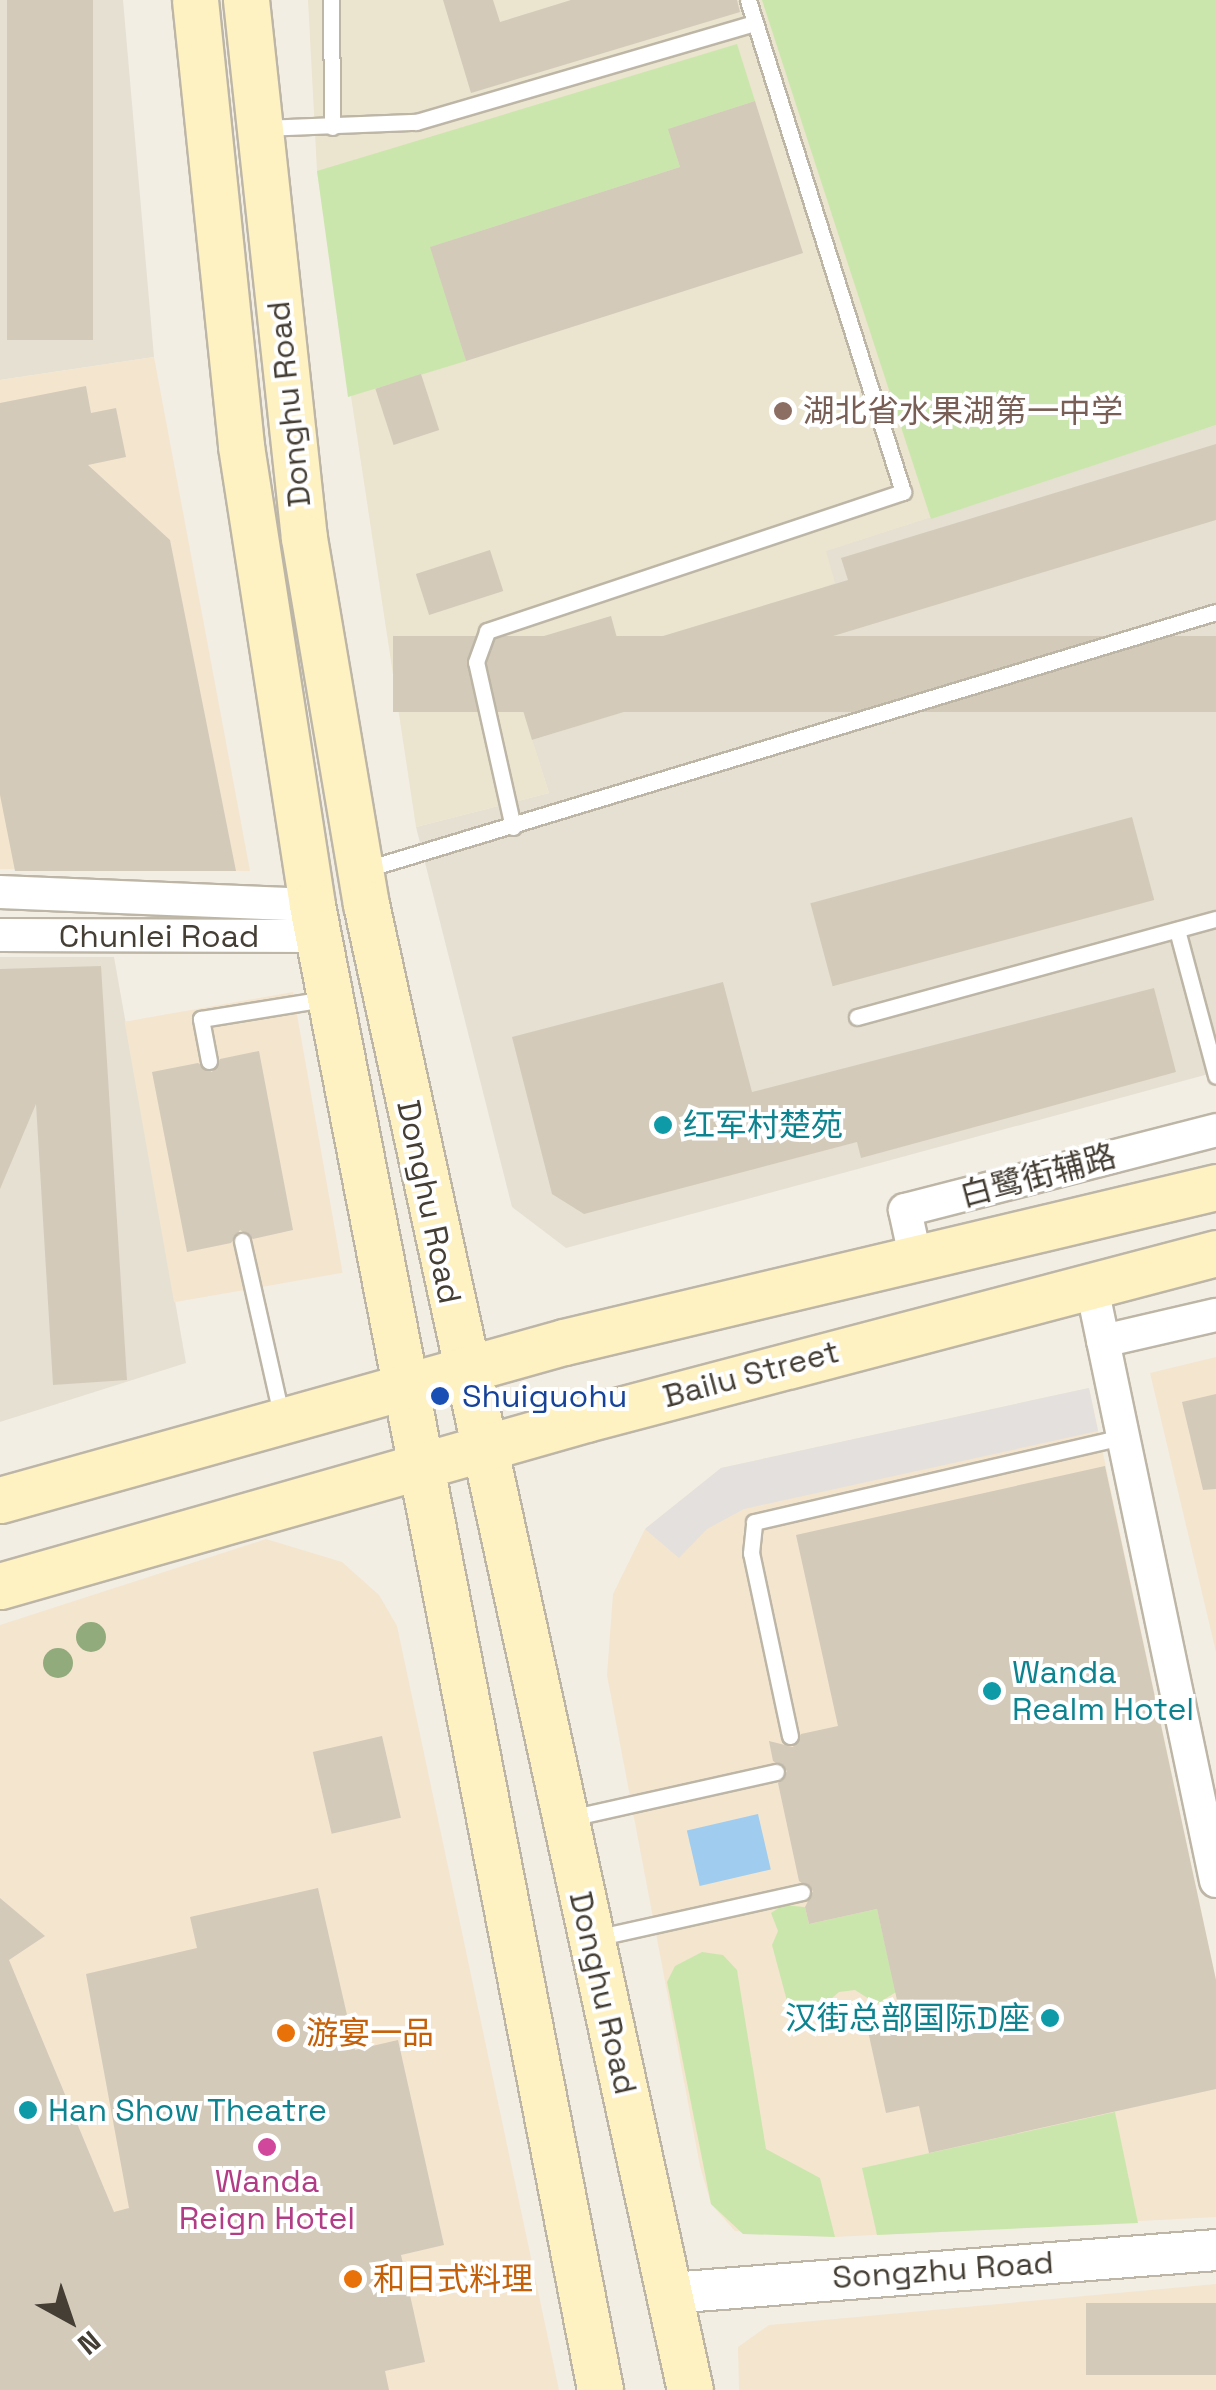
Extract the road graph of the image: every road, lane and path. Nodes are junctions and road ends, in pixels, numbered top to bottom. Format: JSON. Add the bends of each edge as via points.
{"nodes":[{"id":1,"x":195,"y":0,"type":"edge"},
{"id":2,"x":246,"y":0,"type":"edge"},
{"id":3,"x":331,"y":0,"type":"edge"},
{"id":4,"x":748,"y":0,"type":"edge"},
{"id":5,"x":756,"y":23,"type":"junction"},
{"id":6,"x":332,"y":127,"type":"junction"},
{"id":7,"x":259,"y":128,"type":"junction"},
{"id":8,"x":1216,"y":612,"type":"edge"},
{"id":9,"x":513,"y":827,"type":"junction"},
{"id":10,"x":360,"y":871,"type":"junction"},
{"id":11,"x":0,"y":892,"type":"edge"},
{"id":12,"x":1216,"y":919,"type":"edge"},
{"id":13,"x":315,"y":920,"type":"junction"},
{"id":14,"x":1177,"y":930,"type":"junction"},
{"id":15,"x":0,"y":935,"type":"edge"},
{"id":16,"x":329,"y":999,"type":"junction"},
{"id":17,"x":857,"y":1018,"type":"dead end"},
{"id":18,"x":209,"y":1061,"type":"dead end"},
{"id":19,"x":1216,"y":1076,"type":"edge"},
{"id":20,"x":1216,"y":1130,"type":"edge"},
{"id":21,"x":1216,"y":1187,"type":"edge"},
{"id":22,"x":242,"y":1241,"type":"dead end"},
{"id":23,"x":1216,"y":1254,"type":"edge"},
{"id":24,"x":915,"y":1256,"type":"junction"},
{"id":25,"x":1091,"y":1283,"type":"junction"},
{"id":26,"x":1216,"y":1314,"type":"edge"},
{"id":27,"x":1104,"y":1341,"type":"junction"},
{"id":28,"x":465,"y":1368,"type":"junction"},
{"id":29,"x":406,"y":1385,"type":"junction"},
{"id":30,"x":282,"y":1419,"type":"junction"},
{"id":31,"x":1122,"y":1437,"type":"junction"},
{"id":32,"x":483,"y":1447,"type":"junction"},
{"id":33,"x":424,"y":1464,"type":"junction"},
{"id":34,"x":0,"y":1500,"type":"edge"},
{"id":35,"x":0,"y":1586,"type":"edge"},
{"id":36,"x":790,"y":1736,"type":"dead end"},
{"id":37,"x":776,"y":1772,"type":"dead end"},
{"id":38,"x":565,"y":1820,"type":"junction"},
{"id":39,"x":1216,"y":1881,"type":"edge"},
{"id":40,"x":802,"y":1892,"type":"dead end"},
{"id":41,"x":591,"y":1939,"type":"junction"},
{"id":42,"x":1216,"y":2250,"type":"edge"},
{"id":43,"x":671,"y":2293,"type":"junction"},
{"id":44,"x":600,"y":2390,"type":"edge"},
{"id":45,"x":690,"y":2390,"type":"edge"}],
"edges":[{"from":1,"to":13,"type":"main road","name":"Donghu Road","via":[[241,446]]},
{"from":2,"to":7,"type":"main road","name":"Donghu Road"},
{"from":3,"to":6,"type":"lane"},
{"from":4,"to":5,"type":"lane"},
{"from":5,"to":6,"type":"lane","via":[[416,122]]},
{"from":5,"to":9,"type":"lane","via":[[903,492],[487,631],[476,662]]},
{"from":6,"to":7,"type":"lane"},
{"from":7,"to":10,"type":"main road","name":"Donghu Road","via":[[304,538]]},
{"from":8,"to":9,"type":"lane"},
{"from":9,"to":10,"type":"lane"},
{"from":10,"to":28,"type":"main road","name":"Donghu Road"},
{"from":11,"to":13,"type":"street","name":"Chunlei Road"},
{"from":12,"to":14,"type":"lane"},
{"from":13,"to":15,"type":"street","name":"Chunlei Road"},
{"from":13,"to":16,"type":"main road","name":"Donghu Road"},
{"from":14,"to":17,"type":"lane"},
{"from":14,"to":19,"type":"lane"},
{"from":16,"to":18,"type":"lane","via":[[201,1019]]},
{"from":16,"to":29,"type":"main road","name":"Donghu Road"},
{"from":20,"to":24,"type":"street","name":"白鹭街辅路","via":[[905,1210]]},
{"from":21,"to":24,"type":"main road"},
{"from":22,"to":30,"type":"lane"},
{"from":23,"to":25,"type":"main road","name":"Bailu Street"},
{"from":24,"to":28,"type":"main road"},
{"from":25,"to":27,"type":"street"},
{"from":25,"to":32,"type":"main road","name":"Bailu Street"},
{"from":26,"to":27,"type":"street"},
{"from":27,"to":31,"type":"street"},
{"from":28,"to":29,"type":"main road"},
{"from":28,"to":32,"type":"main road","name":"Donghu Road"},
{"from":29,"to":30,"type":"main road"},
{"from":29,"to":33,"type":"main road","name":"Donghu Road"},
{"from":30,"to":34,"type":"main road"},
{"from":31,"to":36,"type":"lane","via":[[754,1522],[751,1553]]},
{"from":31,"to":39,"type":"street"},
{"from":32,"to":33,"type":"main road","name":"Bailu Street"},
{"from":32,"to":38,"type":"main road","name":"Donghu Road"},
{"from":33,"to":35,"type":"main road","name":"Bailu Street"},
{"from":33,"to":44,"type":"main road","name":"Donghu Road"},
{"from":37,"to":38,"type":"lane"},
{"from":38,"to":41,"type":"main road","name":"Donghu Road"},
{"from":40,"to":41,"type":"lane"},
{"from":41,"to":43,"type":"main road","name":"Donghu Road"},
{"from":42,"to":43,"type":"street","name":"Songzhu Road"},
{"from":43,"to":45,"type":"main road","name":"Donghu Road"}]}
